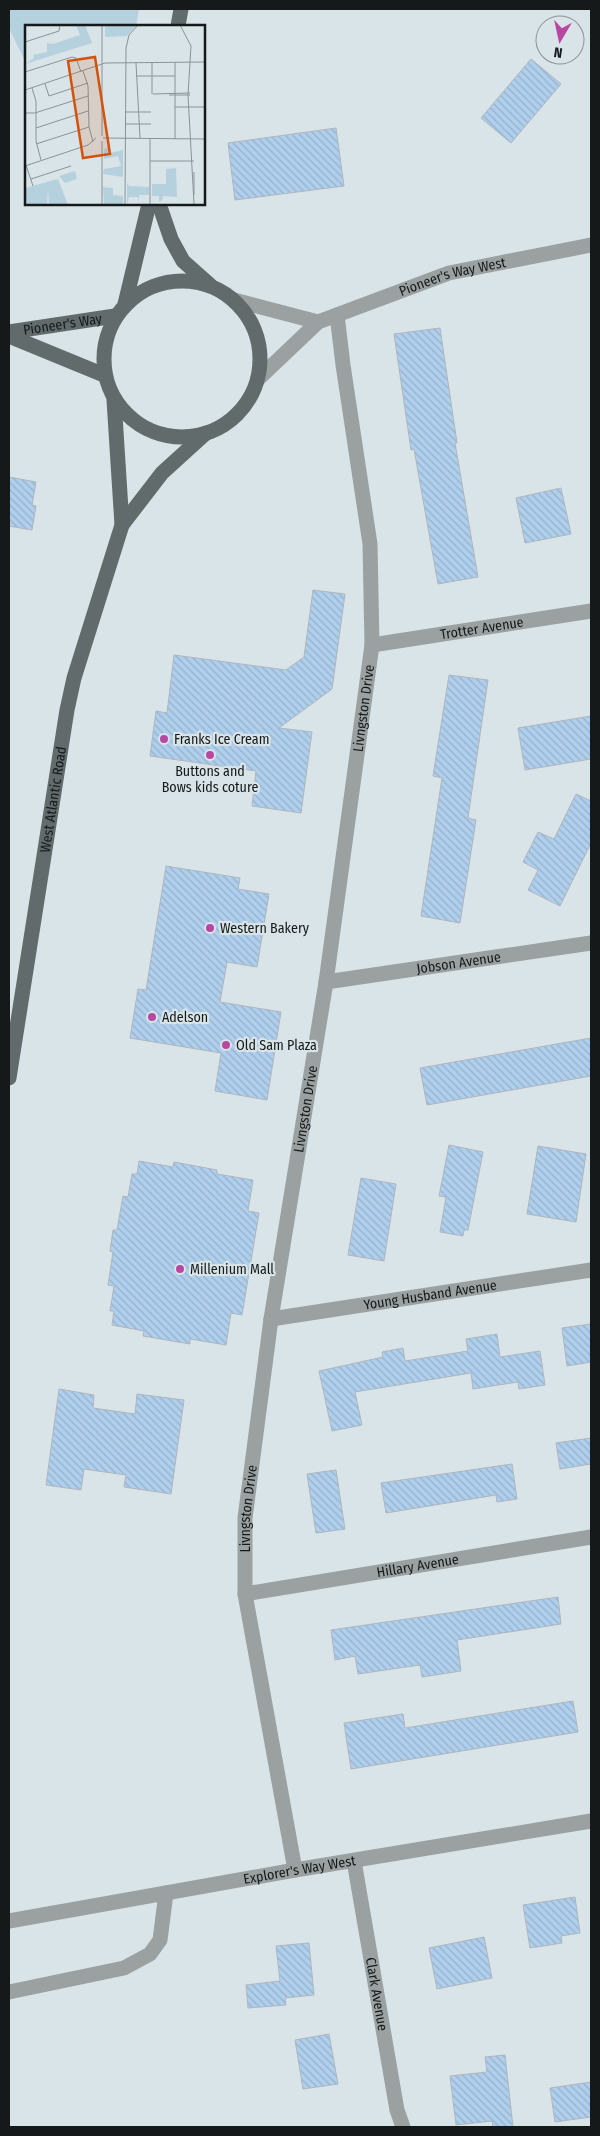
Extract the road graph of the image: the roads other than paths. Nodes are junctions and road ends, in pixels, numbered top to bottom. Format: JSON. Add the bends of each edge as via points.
{"nodes":[{"id":1,"x":181,"y":9,"type":"edge"},
{"id":2,"x":178,"y":25,"type":"edge"},
{"id":3,"x":149,"y":205,"type":"edge"},
{"id":4,"x":159,"y":205,"type":"edge"},
{"id":5,"x":591,"y":246,"type":"edge"},
{"id":6,"x":210,"y":285,"type":"junction"},
{"id":7,"x":234,"y":300,"type":"junction"},
{"id":8,"x":125,"y":304,"type":"junction"},
{"id":9,"x":337,"y":315,"type":"junction"},
{"id":10,"x":115,"y":316,"type":"junction"},
{"id":11,"x":318,"y":322,"type":"junction"},
{"id":12,"x":9,"y":332,"type":"edge"},
{"id":13,"x":9,"y":336,"type":"edge"},
{"id":14,"x":104,"y":375,"type":"junction"},
{"id":15,"x":258,"y":379,"type":"junction"},
{"id":16,"x":114,"y":400,"type":"junction"},
{"id":17,"x":206,"y":434,"type":"junction"},
{"id":18,"x":122,"y":525,"type":"junction"},
{"id":19,"x":591,"y":611,"type":"edge"},
{"id":20,"x":372,"y":644,"type":"junction"},
{"id":21,"x":591,"y":943,"type":"edge"},
{"id":22,"x":326,"y":982,"type":"junction"},
{"id":23,"x":9,"y":1078,"type":"edge"},
{"id":24,"x":591,"y":1270,"type":"edge"},
{"id":25,"x":271,"y":1319,"type":"junction"},
{"id":26,"x":591,"y":1537,"type":"edge"},
{"id":27,"x":245,"y":1594,"type":"junction"},
{"id":28,"x":591,"y":1821,"type":"edge"},
{"id":29,"x":354,"y":1861,"type":"junction"},
{"id":30,"x":294,"y":1870,"type":"junction"},
{"id":31,"x":166,"y":1893,"type":"junction"},
{"id":32,"x":9,"y":1921,"type":"edge"},
{"id":33,"x":9,"y":1992,"type":"edge"},
{"id":34,"x":403,"y":2127,"type":"edge"}],
"edges":[{"from":1,"to":2,"type":"main road"},
{"from":3,"to":8,"type":"main road"},
{"from":4,"to":6,"type":"main road","via":[[171,240],[183,261]]},
{"from":5,"to":9,"type":"street","name":"Pioneer's Way West","via":[[449,273]]},
{"from":6,"to":7,"type":"main road"},
{"from":6,"to":8,"type":"main road","via":[[180,280],[150,287]]},
{"from":7,"to":11,"type":"street"},
{"from":7,"to":15,"type":"main road","via":[[252,323],[260,350]]},
{"from":8,"to":10,"type":"main road"},
{"from":9,"to":11,"type":"street","name":"Pioneer's Way West"},
{"from":9,"to":20,"type":"street","name":"Livngston Drive","via":[[370,544]]},
{"from":10,"to":12,"type":"main road","name":"Pioneer's Way"},
{"from":10,"to":14,"type":"main road","via":[[104,344]]},
{"from":11,"to":15,"type":"street","name":"Pioneer's Way West"},
{"from":13,"to":14,"type":"main road","name":"Pioneer's Way"},
{"from":14,"to":16,"type":"main road"},
{"from":15,"to":17,"type":"main road","via":[[247,403],[229,422]]},
{"from":16,"to":17,"type":"main road","via":[[131,419],[154,433],[180,438]]},
{"from":16,"to":18,"type":"main road","name":"West Atlantic Road"},
{"from":17,"to":18,"type":"main road","name":"West Atlantic Road","via":[[162,473]]},
{"from":18,"to":23,"type":"main road","name":"West Atlantic Road","via":[[67,710]]},
{"from":19,"to":20,"type":"street","name":"Trotter Avenue"},
{"from":20,"to":22,"type":"street","name":"Livngston Drive"},
{"from":21,"to":22,"type":"street","name":"Jobson Avenue"},
{"from":22,"to":25,"type":"street","name":"Livngston Drive"},
{"from":24,"to":25,"type":"street","name":"Young Husband Avenue"},
{"from":25,"to":27,"type":"street","name":"Livngston Drive","via":[[245,1518]]},
{"from":26,"to":27,"type":"street","name":"Hillary Avenue"},
{"from":27,"to":30,"type":"street","name":"Livngston Drive"},
{"from":28,"to":29,"type":"street","name":"Explorer's Way West"},
{"from":29,"to":30,"type":"street","name":"Explorer's Way West"},
{"from":29,"to":34,"type":"street","name":"Clark Avenue","via":[[397,2110]]},
{"from":30,"to":31,"type":"street","name":"Explorer's Way West"},
{"from":31,"to":32,"type":"street","name":"Explorer's Way West"},
{"from":31,"to":33,"type":"street","via":[[160,1940],[150,1954],[124,1968]]}]}
